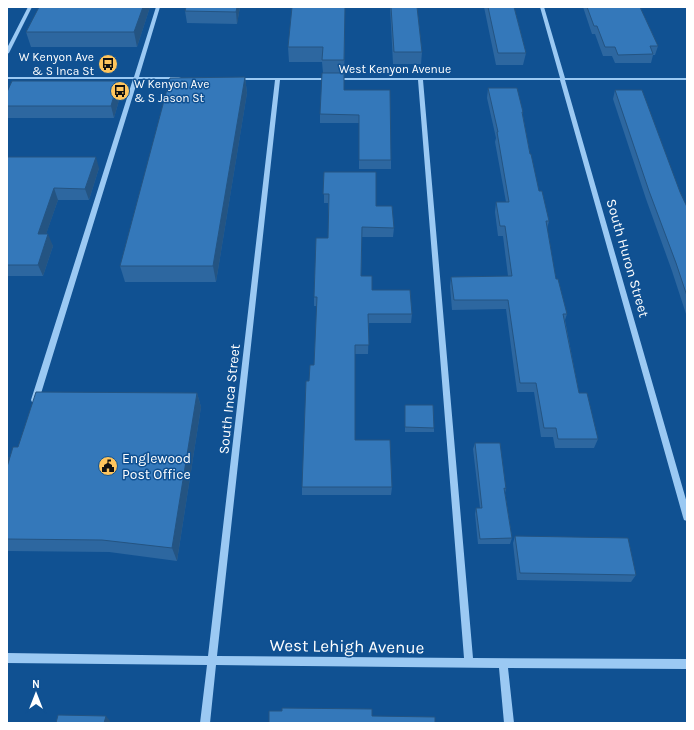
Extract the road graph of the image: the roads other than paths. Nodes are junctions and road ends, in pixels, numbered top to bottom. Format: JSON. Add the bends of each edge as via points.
{"nodes":[{"id":1,"x":30,"y":7,"type":"edge"},
{"id":2,"x":158,"y":7,"type":"edge"},
{"id":3,"x":542,"y":7,"type":"edge"},
{"id":4,"x":7,"y":53,"type":"edge"},
{"id":5,"x":7,"y":78,"type":"edge"},
{"id":6,"x":136,"y":78,"type":"junction"},
{"id":7,"x":182,"y":78,"type":"edge"},
{"id":8,"x":228,"y":78,"type":"edge"},
{"id":9,"x":278,"y":79,"type":"junction"},
{"id":10,"x":420,"y":79,"type":"junction"},
{"id":11,"x":563,"y":79,"type":"junction"},
{"id":12,"x":687,"y":79,"type":"edge"},
{"id":13,"x":33,"y":405,"type":"edge"},
{"id":14,"x":687,"y":516,"type":"edge"},
{"id":15,"x":7,"y":658,"type":"edge"},
{"id":16,"x":212,"y":660,"type":"junction"},
{"id":17,"x":469,"y":663,"type":"junction"},
{"id":18,"x":503,"y":663,"type":"junction"},
{"id":19,"x":687,"y":664,"type":"edge"},
{"id":20,"x":205,"y":723,"type":"edge"},
{"id":21,"x":509,"y":723,"type":"edge"}],
"edges":[{"from":1,"to":4,"type":"street"},
{"from":2,"to":6,"type":"street"},
{"from":3,"to":11,"type":"street","name":"South Huron Street"},
{"from":5,"to":6,"type":"street"},
{"from":6,"to":7,"type":"street"},
{"from":6,"to":13,"type":"street"},
{"from":8,"to":9,"type":"street","name":"West Kenyon Avenue"},
{"from":9,"to":10,"type":"street","name":"West Kenyon Avenue"},
{"from":9,"to":16,"type":"street","name":"South Inca Street"},
{"from":10,"to":11,"type":"street","name":"West Kenyon Avenue"},
{"from":10,"to":17,"type":"street"},
{"from":11,"to":12,"type":"street","name":"West Kenyon Avenue"},
{"from":11,"to":14,"type":"street","name":"South Huron Street"},
{"from":15,"to":16,"type":"street","name":"West Lehigh Avenue"},
{"from":16,"to":17,"type":"street","name":"West Lehigh Avenue"},
{"from":16,"to":20,"type":"street","name":"South Inca Street"},
{"from":17,"to":18,"type":"street","name":"West Lehigh Avenue"},
{"from":18,"to":19,"type":"street","name":"West Lehigh Avenue"},
{"from":18,"to":21,"type":"street"}]}
